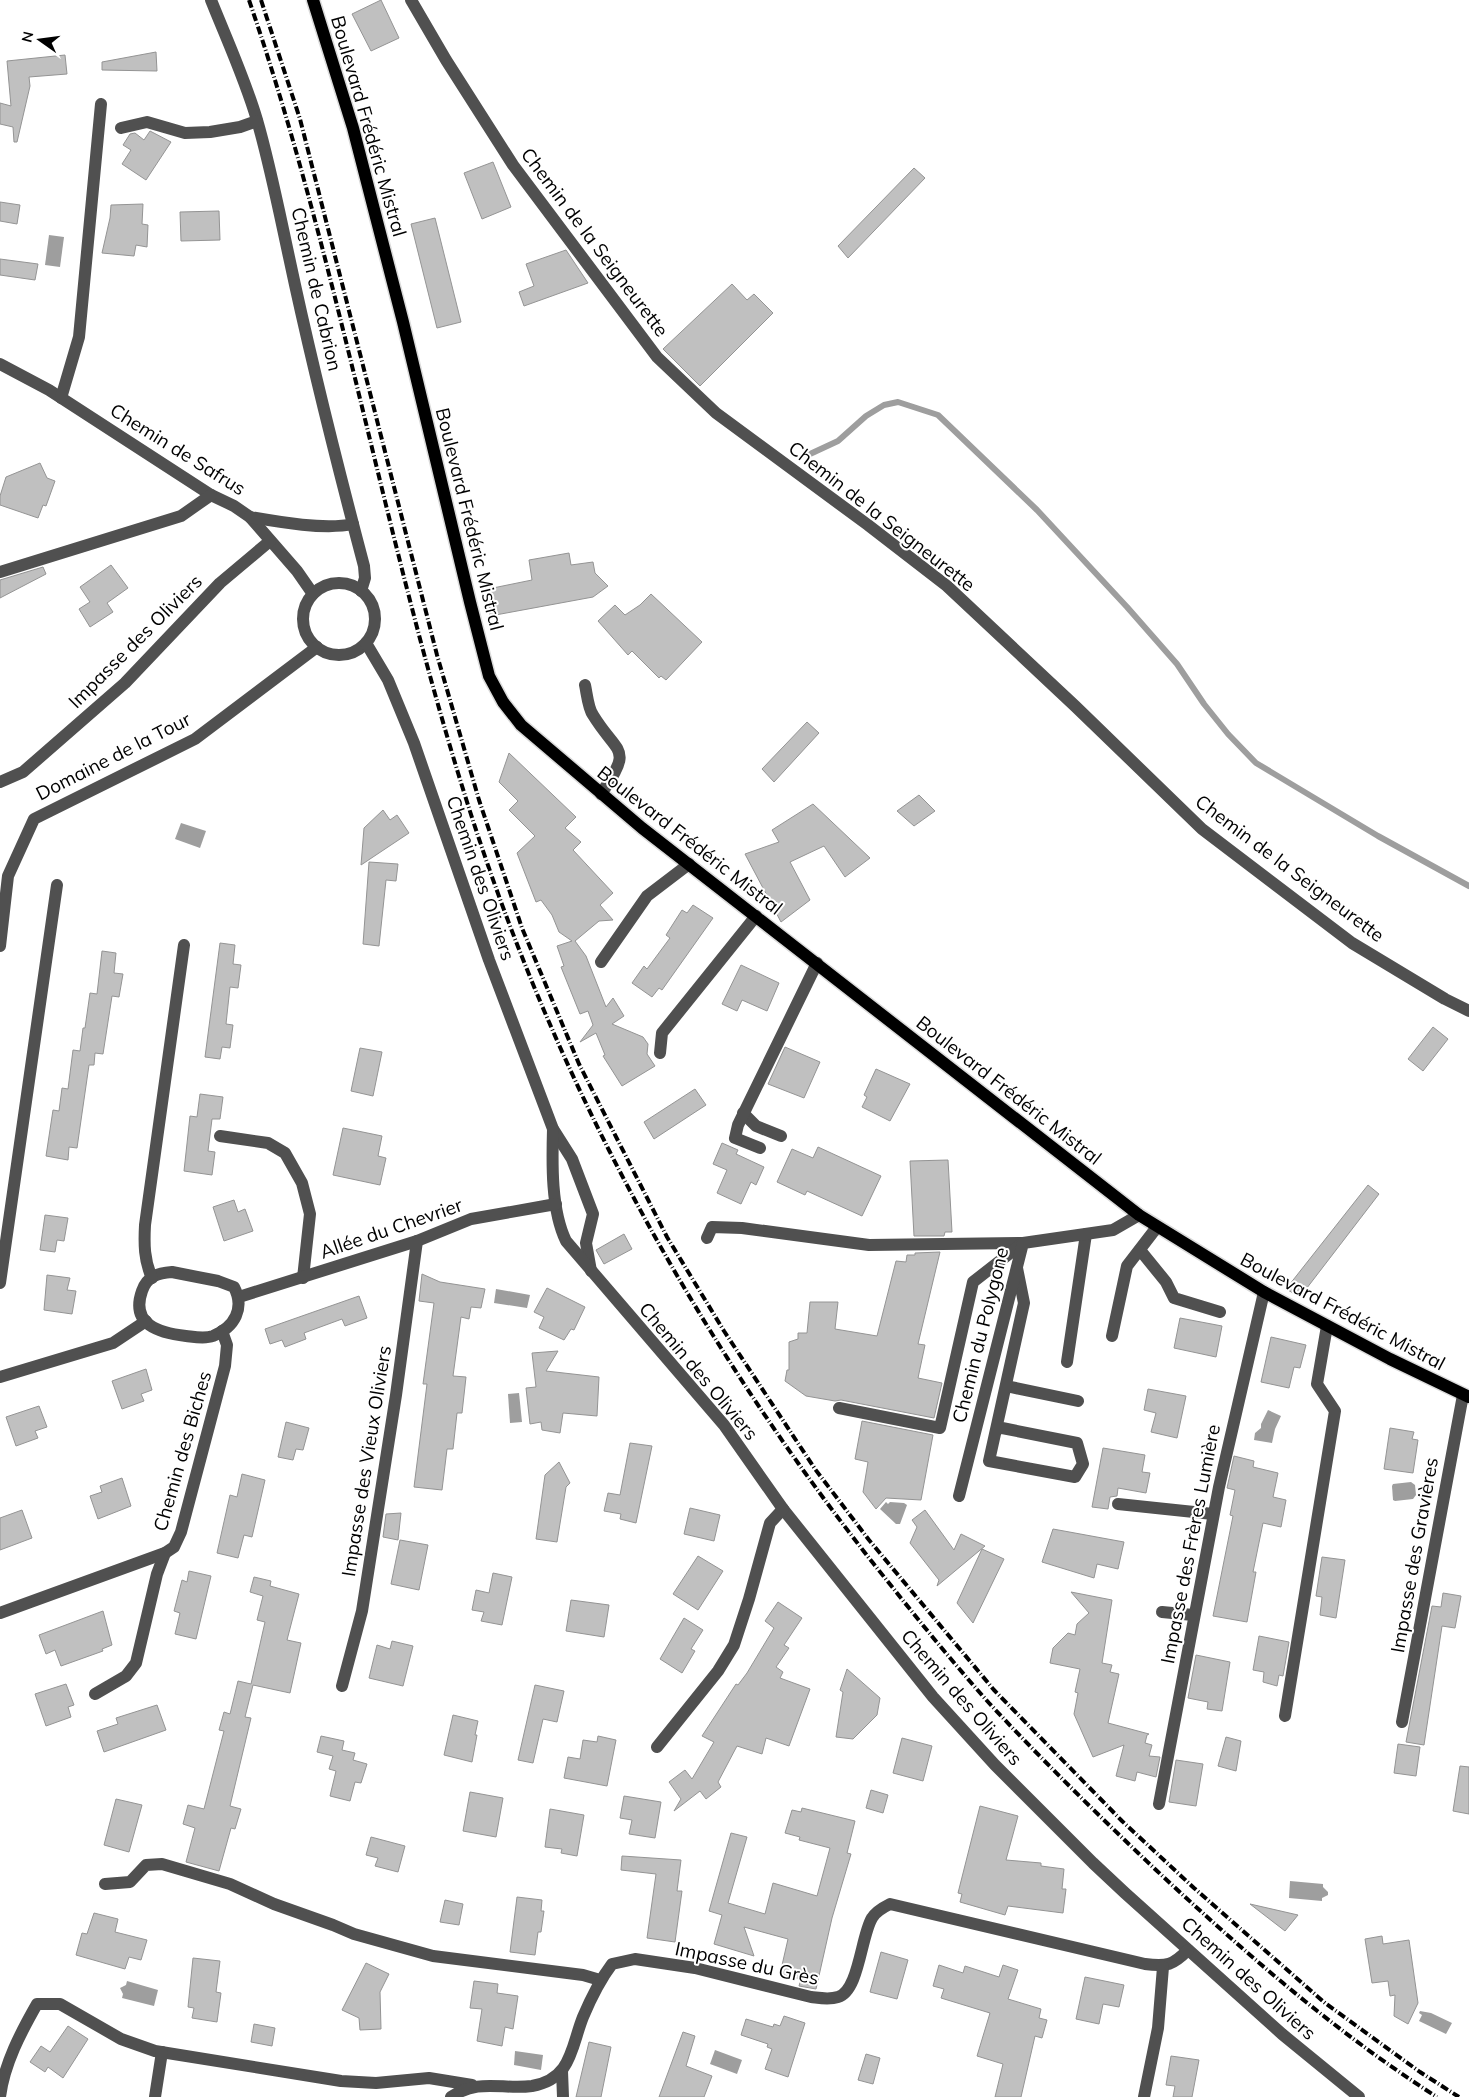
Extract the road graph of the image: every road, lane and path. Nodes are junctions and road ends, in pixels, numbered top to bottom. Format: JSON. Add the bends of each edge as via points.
{"nodes":[{"id":1,"x":211,"y":0,"type":"edge"},
{"id":2,"x":313,"y":0,"type":"edge"},
{"id":3,"x":411,"y":0,"type":"edge"},
{"id":4,"x":101,"y":104,"type":"dead end"},
{"id":5,"x":257,"y":121,"type":"junction"},
{"id":6,"x":121,"y":128,"type":"dead end"},
{"id":7,"x":0,"y":364,"type":"edge"},
{"id":8,"x":61,"y":398,"type":"junction"},
{"id":9,"x":210,"y":495,"type":"junction"},
{"id":10,"x":250,"y":517,"type":"junction"},
{"id":11,"x":353,"y":524,"type":"junction"},
{"id":12,"x":270,"y":541,"type":"junction"},
{"id":13,"x":0,"y":572,"type":"edge"},
{"id":14,"x":361,"y":590,"type":"junction"},
{"id":15,"x":314,"y":594,"type":"junction"},
{"id":16,"x":366,"y":643,"type":"junction"},
{"id":17,"x":317,"y":647,"type":"junction"},
{"id":18,"x":585,"y":685,"type":"dead end"},
{"id":19,"x":0,"y":782,"type":"edge"},
{"id":20,"x":601,"y":794,"type":"junction"},
{"id":21,"x":689,"y":864,"type":"junction"},
{"id":22,"x":57,"y":885,"type":"dead end"},
{"id":23,"x":756,"y":916,"type":"junction"},
{"id":24,"x":184,"y":945,"type":"dead end"},
{"id":25,"x":0,"y":946,"type":"edge"},
{"id":26,"x":601,"y":962,"type":"dead end"},
{"id":27,"x":817,"y":963,"type":"junction"},
{"id":28,"x":1469,"y":1011,"type":"edge"},
{"id":29,"x":660,"y":1053,"type":"dead end"},
{"id":30,"x":743,"y":1113,"type":"junction"},
{"id":31,"x":553,"y":1129,"type":"junction"},
{"id":32,"x":220,"y":1136,"type":"dead end"},
{"id":33,"x":781,"y":1136,"type":"dead end"},
{"id":34,"x":760,"y":1148,"type":"dead end"},
{"id":35,"x":556,"y":1204,"type":"junction"},
{"id":36,"x":1139,"y":1215,"type":"junction"},
{"id":37,"x":1156,"y":1227,"type":"junction"},
{"id":38,"x":1086,"y":1234,"type":"junction"},
{"id":39,"x":707,"y":1238,"type":"dead end"},
{"id":40,"x":417,"y":1240,"type":"junction"},
{"id":41,"x":1023,"y":1243,"type":"junction"},
{"id":42,"x":1140,"y":1250,"type":"junction"},
{"id":43,"x":1017,"y":1268,"type":"junction"},
{"id":44,"x":591,"y":1271,"type":"junction"},
{"id":45,"x":152,"y":1278,"type":"junction"},
{"id":46,"x":304,"y":1278,"type":"junction"},
{"id":47,"x":0,"y":1283,"type":"edge"},
{"id":48,"x":1264,"y":1292,"type":"junction"},
{"id":49,"x":239,"y":1297,"type":"junction"},
{"id":50,"x":1220,"y":1312,"type":"dead end"},
{"id":51,"x":146,"y":1321,"type":"junction"},
{"id":52,"x":1327,"y":1326,"type":"junction"},
{"id":53,"x":222,"y":1331,"type":"junction"},
{"id":54,"x":1112,"y":1336,"type":"dead end"},
{"id":55,"x":1067,"y":1362,"type":"dead end"},
{"id":56,"x":0,"y":1377,"type":"edge"},
{"id":57,"x":1006,"y":1386,"type":"junction"},
{"id":58,"x":1466,"y":1396,"type":"edge"},
{"id":59,"x":1078,"y":1401,"type":"dead end"},
{"id":60,"x":839,"y":1408,"type":"dead end"},
{"id":61,"x":997,"y":1427,"type":"junction"},
{"id":62,"x":959,"y":1496,"type":"dead end"},
{"id":63,"x":1118,"y":1504,"type":"dead end"},
{"id":64,"x":782,"y":1509,"type":"junction"},
{"id":65,"x":1213,"y":1514,"type":"junction"},
{"id":66,"x":165,"y":1553,"type":"junction"},
{"id":67,"x":1162,"y":1612,"type":"dead end"},
{"id":68,"x":0,"y":1613,"type":"edge"},
{"id":69,"x":1193,"y":1615,"type":"junction"},
{"id":70,"x":342,"y":1686,"type":"dead end"},
{"id":71,"x":95,"y":1694,"type":"dead end"},
{"id":72,"x":1285,"y":1716,"type":"dead end"},
{"id":73,"x":1402,"y":1722,"type":"dead end"},
{"id":74,"x":657,"y":1747,"type":"dead end"},
{"id":75,"x":1159,"y":1804,"type":"dead end"},
{"id":76,"x":105,"y":1884,"type":"dead end"},
{"id":77,"x":1188,"y":1950,"type":"junction"},
{"id":78,"x":1163,"y":1967,"type":"junction"},
{"id":79,"x":600,"y":1980,"type":"junction"},
{"id":80,"x":162,"y":2052,"type":"junction"},
{"id":81,"x":562,"y":2071,"type":"junction"},
{"id":82,"x":477,"y":2086,"type":"junction"},
{"id":83,"x":0,"y":2097,"type":"edge"},
{"id":84,"x":155,"y":2097,"type":"edge"},
{"id":85,"x":450,"y":2097,"type":"edge"},
{"id":86,"x":563,"y":2097,"type":"edge"},
{"id":87,"x":1144,"y":2097,"type":"edge"},
{"id":88,"x":1359,"y":2097,"type":"edge"}],
"edges":[{"from":1,"to":5,"type":"street","name":"Chemin de Cabrion"},
{"from":2,"to":20,"type":"main road","name":"Boulevard Frédéric Mistral","via":[[353,128],[489,676],[521,725]]},
{"from":3,"to":28,"type":"street","name":"Chemin de la Seigneurette","via":[[513,165],[657,357],[683,382],[723,419],[947,586],[1202,829],[1352,943]]},
{"from":4,"to":8,"type":"street","via":[[79,337]]},
{"from":5,"to":6,"type":"street","via":[[210,132],[186,133],[147,122]]},
{"from":5,"to":11,"type":"street","name":"Chemin de Cabrion"},
{"from":7,"to":8,"type":"street","name":"Chemin de Safrus"},
{"from":8,"to":9,"type":"street","name":"Chemin de Safrus"},
{"from":9,"to":10,"type":"street","name":"Chemin de Safrus"},
{"from":9,"to":13,"type":"street","via":[[181,516]]},
{"from":10,"to":11,"type":"street","via":[[340,527]]},
{"from":10,"to":12,"type":"street","name":"Chemin de Safrus"},
{"from":11,"to":14,"type":"street","name":"Chemin de Cabrion","via":[[364,566]]},
{"from":12,"to":15,"type":"street","name":"Chemin de Safrus"},
{"from":12,"to":19,"type":"street","name":"Impasse des Oliviers","via":[[220,583],[125,682],[23,772]]},
{"from":14,"to":15,"type":"street","via":[[337,583]]},
{"from":14,"to":16,"type":"street","via":[[375,616]]},
{"from":15,"to":17,"type":"street","via":[[308,602],[304,621],[306,631]]},
{"from":16,"to":17,"type":"street","via":[[342,655]]},
{"from":16,"to":31,"type":"street","name":"Chemin des Oliviers","via":[[388,680],[414,743],[489,960]]},
{"from":17,"to":25,"type":"street","name":"Domaine de la Tour","via":[[195,738],[34,819],[8,876]]},
{"from":18,"to":20,"type":"street","via":[[591,714],[619,748],[620,763]]},
{"from":20,"to":21,"type":"main road","name":"Boulevard Frédéric Mistral"},
{"from":21,"to":23,"type":"main road","name":"Boulevard Frédéric Mistral"},
{"from":21,"to":26,"type":"street","via":[[647,896]]},
{"from":22,"to":47,"type":"street"},
{"from":23,"to":27,"type":"main road","name":"Boulevard Frédéric Mistral"},
{"from":23,"to":29,"type":"street","via":[[662,1033]]},
{"from":24,"to":45,"type":"street","via":[[145,1225],[146,1266]]},
{"from":27,"to":30,"type":"street"},
{"from":27,"to":36,"type":"main road","name":"Boulevard Frédéric Mistral"},
{"from":30,"to":33,"type":"street","via":[[756,1126]]},
{"from":30,"to":34,"type":"street","via":[[735,1138]]},
{"from":31,"to":35,"type":"street","name":"Chemin des Oliviers"},
{"from":31,"to":44,"type":"street","name":"Chemin des Oliviers","via":[[572,1159],[593,1214],[586,1243]]},
{"from":32,"to":46,"type":"street","via":[[268,1143],[285,1153],[302,1183],[310,1214]]},
{"from":35,"to":40,"type":"street","name":"Allée du Chevrier","via":[[472,1219]]},
{"from":35,"to":44,"type":"street","name":"Chemin des Oliviers","via":[[559,1226],[566,1241]]},
{"from":36,"to":37,"type":"main road","name":"Boulevard Frédéric Mistral"},
{"from":36,"to":38,"type":"street","name":"Chemin du Polygone","via":[[1113,1230]]},
{"from":37,"to":42,"type":"street"},
{"from":37,"to":48,"type":"main road","name":"Boulevard Frédéric Mistral"},
{"from":38,"to":41,"type":"street","name":"Chemin du Polygone"},
{"from":38,"to":55,"type":"street"},
{"from":39,"to":41,"type":"street","via":[[712,1227],[869,1245]]},
{"from":40,"to":46,"type":"street","name":"Allée du Chevrier"},
{"from":40,"to":70,"type":"street","name":"Impasse des Vieux Oliviers","via":[[362,1612]]},
{"from":41,"to":43,"type":"street","name":"Chemin du Polygone"},
{"from":41,"to":60,"type":"street","via":[[973,1282],[940,1428]]},
{"from":42,"to":50,"type":"street","via":[[1166,1282],[1174,1298]]},
{"from":42,"to":54,"type":"street","via":[[1127,1266]]},
{"from":43,"to":57,"type":"street","via":[[1024,1303]]},
{"from":43,"to":62,"type":"street","name":"Chemin du Polygone"},
{"from":44,"to":64,"type":"street","name":"Chemin des Oliviers","via":[[724,1424]]},
{"from":45,"to":49,"type":"street","via":[[156,1273],[172,1272],[218,1281],[234,1287]]},
{"from":45,"to":51,"type":"street","via":[[144,1284],[139,1298],[140,1310]]},
{"from":46,"to":49,"type":"street","name":"Allée du Chevrier"},
{"from":48,"to":52,"type":"main road","name":"Boulevard Frédéric Mistral"},
{"from":48,"to":65,"type":"street","name":"Impasse des Frères Lumière"},
{"from":49,"to":53,"type":"street","via":[[238,1313]]},
{"from":51,"to":53,"type":"street","via":[[150,1327],[167,1334],[200,1338],[212,1337]]},
{"from":51,"to":56,"type":"street","via":[[113,1343]]},
{"from":52,"to":58,"type":"main road","name":"Boulevard Frédéric Mistral"},
{"from":52,"to":72,"type":"street","via":[[1316,1384],[1336,1411]]},
{"from":53,"to":66,"type":"street","name":"Chemin des Biches","via":[[227,1346],[216,1404],[181,1532],[174,1547]]},
{"from":57,"to":59,"type":"street"},
{"from":57,"to":61,"type":"street"},
{"from":58,"to":73,"type":"street","name":"Impasse des Gravières"},
{"from":61,"to":61,"type":"street","via":[[989,1461],[1075,1477],[1083,1464],[1077,1443]]},
{"from":63,"to":65,"type":"street"},
{"from":64,"to":74,"type":"street","via":[[770,1524],[734,1645],[718,1671]]},
{"from":64,"to":77,"type":"street","name":"Chemin des Oliviers","via":[[933,1697],[995,1765],[1092,1863]]},
{"from":65,"to":69,"type":"street","name":"Impasse des Frères Lumière"},
{"from":66,"to":68,"type":"street","name":"Chemin des Biches"},
{"from":66,"to":71,"type":"street","via":[[136,1663],[126,1676]]},
{"from":67,"to":69,"type":"street"},
{"from":69,"to":75,"type":"street","name":"Impasse des Frères Lumière"},
{"from":76,"to":79,"type":"street","via":[[130,1882],[146,1865],[162,1864],[230,1884],[354,1934],[434,1956],[583,1975]]},
{"from":77,"to":78,"type":"street"},
{"from":77,"to":88,"type":"street","name":"Chemin des Oliviers"},
{"from":78,"to":79,"type":"street","name":"Impasse du Grès","via":[[890,1904],[873,1916],[852,1982],[839,1997],[811,1997],[695,1968],[635,1959],[612,1964]]},
{"from":78,"to":87,"type":"street","via":[[1158,2028]]},
{"from":79,"to":81,"type":"street","name":"Impasse du Grès","via":[[582,2018],[570,2059]]},
{"from":80,"to":82,"type":"street","via":[[341,2081],[376,2083],[429,2078]]},
{"from":80,"to":83,"type":"street","via":[[121,2039],[60,2004],[38,2004],[2,2078]]},
{"from":80,"to":84,"type":"street"},
{"from":81,"to":82,"type":"street","via":[[531,2086]]},
{"from":81,"to":86,"type":"street"},
{"from":82,"to":85,"type":"street","via":[[460,2090]]}]}
